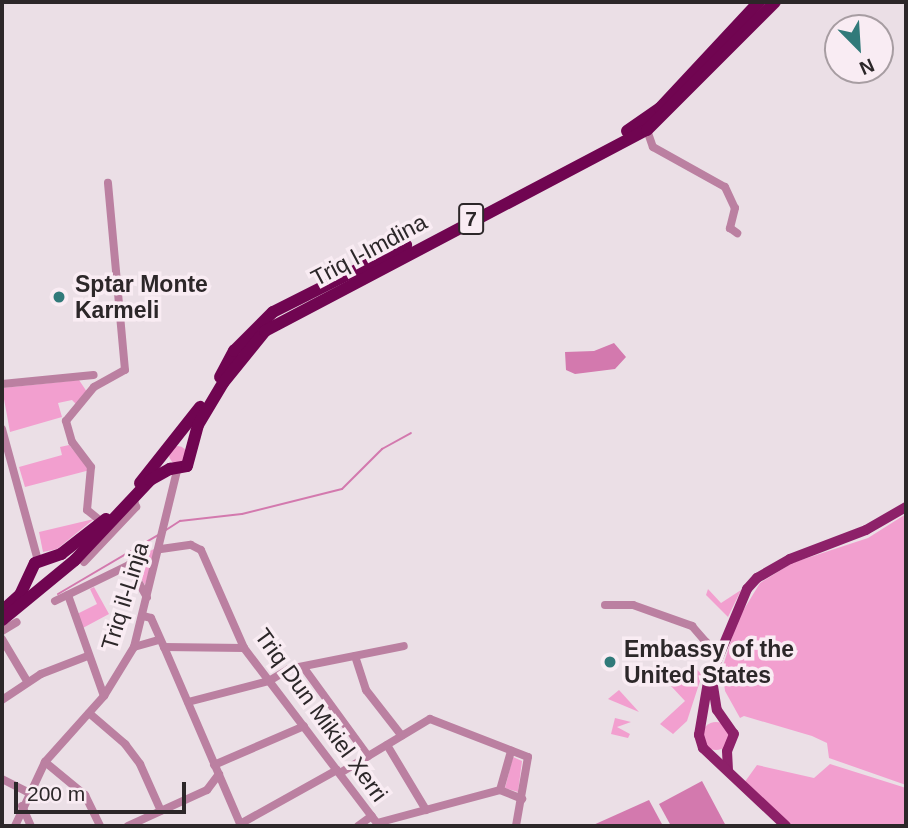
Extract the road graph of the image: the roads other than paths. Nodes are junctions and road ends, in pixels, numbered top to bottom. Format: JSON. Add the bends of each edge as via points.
{"nodes":[{"id":1,"x":759,"y":2,"type":"edge"},
{"id":2,"x":775,"y":2,"type":"edge"},
{"id":3,"x":647,"y":130,"type":"junction"},
{"id":4,"x":108,"y":183,"type":"dead end"},
{"id":5,"x":737,"y":233,"type":"dead end"},
{"id":6,"x":94,"y":375,"type":"dead end"},
{"id":7,"x":2,"y":384,"type":"edge"},
{"id":8,"x":2,"y":429,"type":"edge"},
{"id":9,"x":175,"y":441,"type":"junction"},
{"id":10,"x":192,"y":452,"type":"junction"},
{"id":11,"x":163,"y":456,"type":"junction"},
{"id":12,"x":174,"y":469,"type":"junction"},
{"id":13,"x":906,"y":507,"type":"edge"},
{"id":14,"x":102,"y":522,"type":"junction"},
{"id":15,"x":95,"y":545,"type":"junction"},
{"id":16,"x":161,"y":549,"type":"junction"},
{"id":17,"x":84,"y":562,"type":"dead end"},
{"id":18,"x":37,"y":563,"type":"junction"},
{"id":19,"x":52,"y":581,"type":"junction"},
{"id":20,"x":68,"y":595,"type":"junction"},
{"id":21,"x":147,"y":597,"type":"junction"},
{"id":22,"x":55,"y":601,"type":"dead end"},
{"id":23,"x":604,"y":605,"type":"dead end"},
{"id":24,"x":2,"y":611,"type":"edge"},
{"id":25,"x":143,"y":616,"type":"junction"},
{"id":26,"x":2,"y":620,"type":"edge"},
{"id":27,"x":17,"y":622,"type":"dead end"},
{"id":28,"x":2,"y":631,"type":"edge"},
{"id":29,"x":2,"y":639,"type":"edge"},
{"id":30,"x":162,"y":643,"type":"junction"},
{"id":31,"x":404,"y":646,"type":"dead end"},
{"id":32,"x":134,"y":647,"type":"junction"},
{"id":33,"x":244,"y":648,"type":"junction"},
{"id":34,"x":700,"y":652,"type":"dead end"},
{"id":35,"x":89,"y":656,"type":"junction"},
{"id":36,"x":355,"y":656,"type":"junction"},
{"id":37,"x":304,"y":668,"type":"junction"},
{"id":38,"x":714,"y":668,"type":"junction"},
{"id":39,"x":27,"y":681,"type":"junction"},
{"id":40,"x":270,"y":681,"type":"junction"},
{"id":41,"x":104,"y":696,"type":"junction"},
{"id":42,"x":2,"y":700,"type":"edge"},
{"id":43,"x":188,"y":702,"type":"junction"},
{"id":44,"x":89,"y":713,"type":"junction"},
{"id":45,"x":728,"y":723,"type":"junction"},
{"id":46,"x":304,"y":726,"type":"junction"},
{"id":47,"x":701,"y":729,"type":"junction"},
{"id":48,"x":402,"y":736,"type":"junction"},
{"id":49,"x":387,"y":745,"type":"junction"},
{"id":50,"x":511,"y":751,"type":"junction"},
{"id":51,"x":727,"y":751,"type":"junction"},
{"id":52,"x":708,"y":752,"type":"junction"},
{"id":53,"x":368,"y":756,"type":"junction"},
{"id":54,"x":45,"y":762,"type":"junction"},
{"id":55,"x":214,"y":765,"type":"junction"},
{"id":56,"x":338,"y":771,"type":"junction"},
{"id":57,"x":219,"y":774,"type":"junction"},
{"id":58,"x":729,"y":774,"type":"junction"},
{"id":59,"x":2,"y":779,"type":"edge"},
{"id":60,"x":207,"y":790,"type":"junction"},
{"id":61,"x":500,"y":790,"type":"junction"},
{"id":62,"x":27,"y":792,"type":"junction"},
{"id":63,"x":227,"y":794,"type":"junction"},
{"id":64,"x":522,"y":799,"type":"junction"},
{"id":65,"x":22,"y":806,"type":"junction"},
{"id":66,"x":426,"y":810,"type":"junction"},
{"id":67,"x":161,"y":811,"type":"junction"},
{"id":68,"x":376,"y":822,"type":"edge"},
{"id":69,"x":241,"y":825,"type":"edge"},
{"id":70,"x":15,"y":826,"type":"edge"},
{"id":71,"x":31,"y":826,"type":"edge"},
{"id":72,"x":100,"y":826,"type":"edge"},
{"id":73,"x":128,"y":826,"type":"edge"},
{"id":74,"x":358,"y":826,"type":"edge"},
{"id":75,"x":516,"y":826,"type":"edge"},
{"id":76,"x":786,"y":826,"type":"edge"}],
"edges":[{"from":1,"to":9,"type":"highway","name":"Triq l-Imdina","number":"7","via":[[640,124],[273,312],[234,351]]},
{"from":2,"to":3,"type":"highway","name":"Triq l-Imdina","number":"7"},
{"from":3,"to":5,"type":"street","via":[[653,147],[725,187],[735,208],[730,228]]},
{"from":3,"to":10,"type":"highway","name":"Triq l-Imdina","number":"7","via":[[265,331],[223,383],[198,425]]},
{"from":4,"to":14,"type":"street","via":[[125,370],[93,387],[66,421],[72,442],[92,467],[87,510]]},
{"from":6,"to":7,"type":"street"},
{"from":8,"to":18,"type":"street"},
{"from":9,"to":10,"type":"highway","via":[[188,444]]},
{"from":9,"to":11,"type":"highway","name":"Triq l-Imdina","number":"7"},
{"from":10,"to":12,"type":"highway","name":"Triq l-Imdina","number":"7","via":[[187,466]]},
{"from":11,"to":12,"type":"highway"},
{"from":11,"to":14,"type":"highway","name":"Triq l-Imdina","number":"7"},
{"from":12,"to":15,"type":"highway","name":"Triq l-Imdina","number":"7","via":[[150,480]]},
{"from":12,"to":16,"type":"street","name":"Triq il-Linja"},
{"from":13,"to":38,"type":"main road","via":[[866,530],[790,559],[757,578],[747,589]]},
{"from":14,"to":18,"type":"highway","name":"Triq l-Imdina","number":"7","via":[[61,554]]},
{"from":15,"to":17,"type":"street"},
{"from":15,"to":19,"type":"highway","name":"Triq l-Imdina","number":"7"},
{"from":16,"to":21,"type":"street","name":"Triq il-Linja"},
{"from":16,"to":33,"type":"street","name":"Triq Dun Mikiel Xerri","via":[[191,545],[201,550]]},
{"from":18,"to":19,"type":"highway","via":[[54,565]]},
{"from":18,"to":19,"type":"highway","via":[[37,583]]},
{"from":18,"to":24,"type":"highway","via":[[20,595]]},
{"from":19,"to":26,"type":"highway","name":"Triq l-Imdina","number":"7"},
{"from":20,"to":21,"type":"street","via":[[129,565]]},
{"from":20,"to":22,"type":"street"},
{"from":20,"to":35,"type":"street"},
{"from":21,"to":25,"type":"street","name":"Triq il-Linja"},
{"from":23,"to":34,"type":"street","via":[[633,605],[692,626],[706,642]]},
{"from":25,"to":30,"type":"street","via":[[151,618]]},
{"from":25,"to":32,"type":"street","name":"Triq il-Linja"},
{"from":27,"to":28,"type":"street"},
{"from":29,"to":39,"type":"street"},
{"from":30,"to":32,"type":"street"},
{"from":30,"to":33,"type":"street"},
{"from":30,"to":43,"type":"street"},
{"from":31,"to":36,"type":"street"},
{"from":32,"to":41,"type":"street","name":"Triq il-Linja"},
{"from":33,"to":40,"type":"street","name":"Triq Dun Mikiel Xerri"},
{"from":35,"to":39,"type":"street"},
{"from":35,"to":41,"type":"street"},
{"from":36,"to":37,"type":"street"},
{"from":36,"to":48,"type":"street","via":[[366,690]]},
{"from":37,"to":40,"type":"street"},
{"from":37,"to":53,"type":"street"},
{"from":38,"to":45,"type":"main road","via":[[714,701]]},
{"from":38,"to":47,"type":"main road"},
{"from":39,"to":42,"type":"street"},
{"from":40,"to":43,"type":"street"},
{"from":40,"to":46,"type":"street","name":"Triq Dun Mikiel Xerri"},
{"from":41,"to":44,"type":"street","name":"Triq il-Linja"},
{"from":43,"to":55,"type":"street"},
{"from":44,"to":54,"type":"street","name":"Triq il-Linja"},
{"from":44,"to":67,"type":"street","via":[[125,744],[140,764]]},
{"from":45,"to":47,"type":"main road","via":[[716,719]]},
{"from":45,"to":51,"type":"main road","via":[[734,734]]},
{"from":46,"to":55,"type":"street"},
{"from":46,"to":56,"type":"street","name":"Triq Dun Mikiel Xerri"},
{"from":47,"to":52,"type":"main road","via":[[700,742]]},
{"from":48,"to":49,"type":"street"},
{"from":48,"to":50,"type":"street","via":[[430,719]]},
{"from":49,"to":53,"type":"street"},
{"from":49,"to":66,"type":"street"},
{"from":50,"to":61,"type":"street"},
{"from":50,"to":64,"type":"street","via":[[528,757]]},
{"from":51,"to":52,"type":"main road"},
{"from":51,"to":58,"type":"main road"},
{"from":52,"to":58,"type":"main road"},
{"from":53,"to":56,"type":"street"},
{"from":54,"to":62,"type":"street","name":"Triq il-Linja"},
{"from":54,"to":72,"type":"street","via":[[85,795]]},
{"from":55,"to":57,"type":"street"},
{"from":56,"to":68,"type":"street","name":"Triq Dun Mikiel Xerri"},
{"from":56,"to":69,"type":"street"},
{"from":57,"to":60,"type":"street"},
{"from":57,"to":63,"type":"street"},
{"from":58,"to":76,"type":"main road"},
{"from":59,"to":62,"type":"street"},
{"from":60,"to":63,"type":"street"},
{"from":60,"to":67,"type":"street"},
{"from":61,"to":64,"type":"street"},
{"from":61,"to":66,"type":"street"},
{"from":62,"to":65,"type":"street","name":"Triq il-Linja"},
{"from":63,"to":69,"type":"street"},
{"from":64,"to":75,"type":"street"},
{"from":65,"to":70,"type":"street","name":"Triq il-Linja"},
{"from":65,"to":71,"type":"street"},
{"from":66,"to":68,"type":"street"},
{"from":67,"to":73,"type":"street"},
{"from":68,"to":74,"type":"street"}]}
